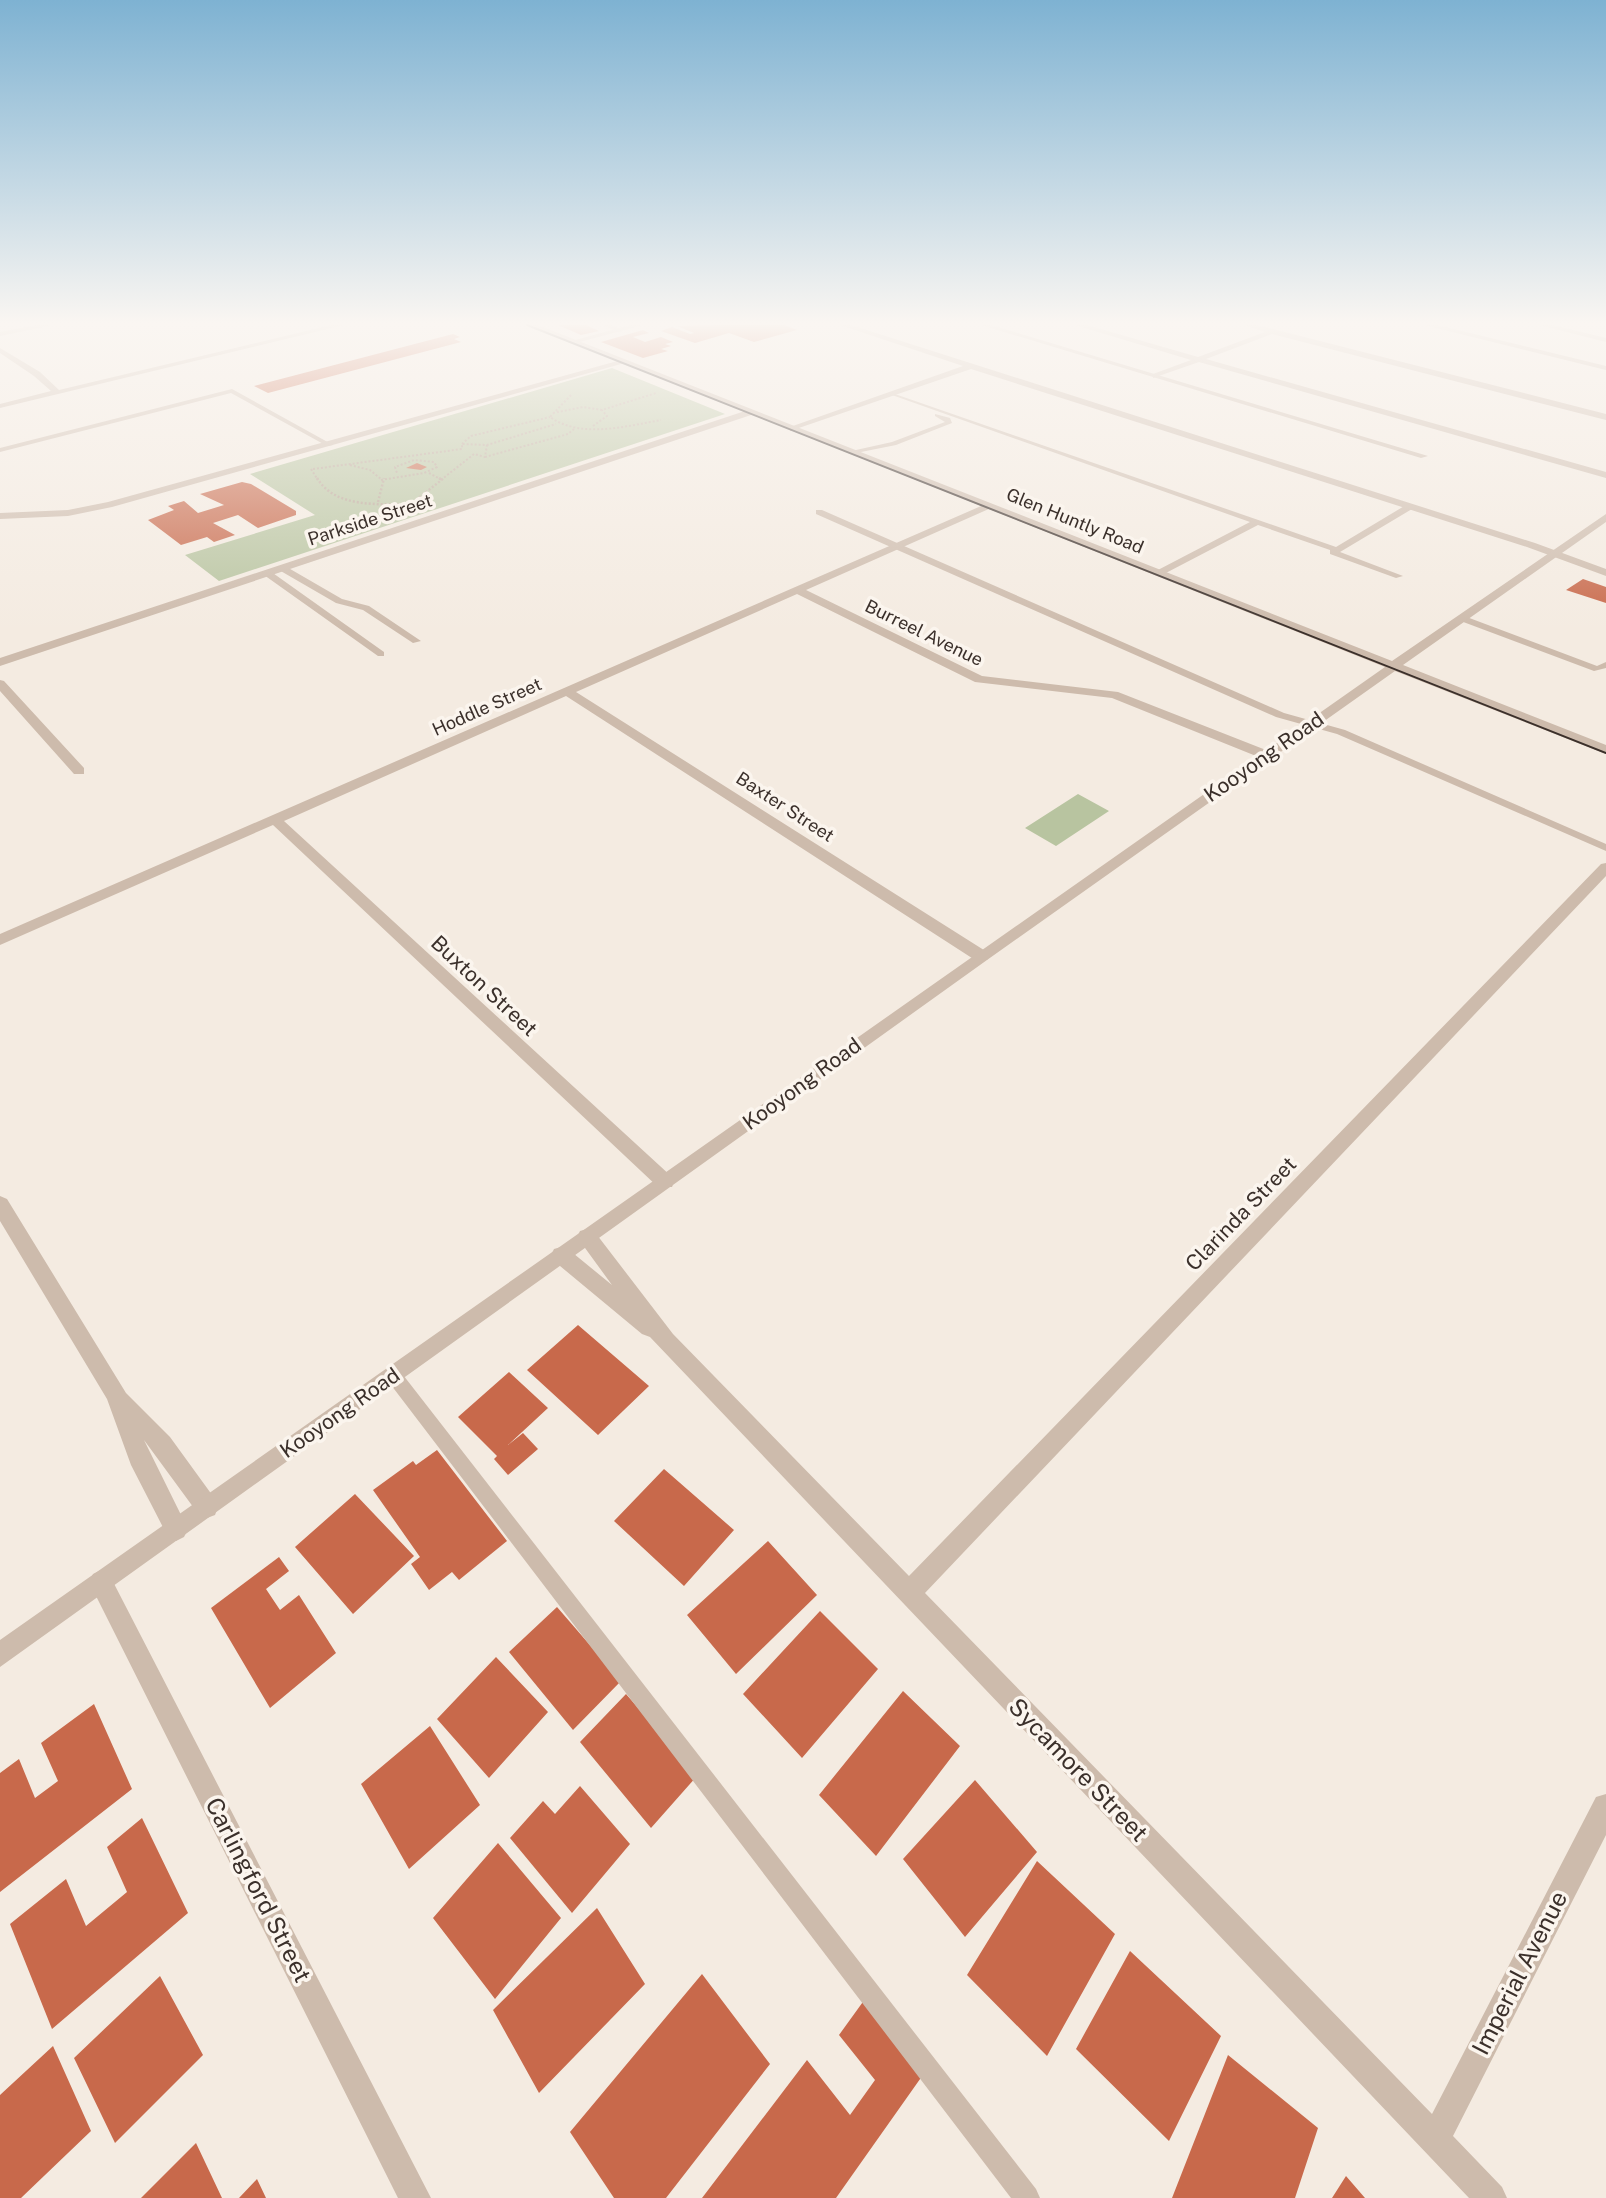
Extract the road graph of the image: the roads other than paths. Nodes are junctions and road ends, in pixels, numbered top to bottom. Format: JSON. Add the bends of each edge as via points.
{"nodes":[{"id":1,"x":88,"y":428,"type":"edge"},
{"id":2,"x":298,"y":428,"type":"edge"},
{"id":3,"x":390,"y":428,"type":"edge"},
{"id":4,"x":704,"y":428,"type":"edge"},
{"id":5,"x":789,"y":428,"type":"edge"},
{"id":6,"x":797,"y":428,"type":"edge"},
{"id":7,"x":937,"y":428,"type":"edge"},
{"id":8,"x":984,"y":428,"type":"edge"},
{"id":9,"x":1162,"y":428,"type":"edge"},
{"id":10,"x":1329,"y":428,"type":"edge"},
{"id":11,"x":1439,"y":428,"type":"edge"},
{"id":12,"x":793,"y":429,"type":"junction"},
{"id":13,"x":329,"y":445,"type":"junction"},
{"id":14,"x":0,"y":450,"type":"edge"},
{"id":15,"x":851,"y":452,"type":"junction"},
{"id":16,"x":1424,"y":456,"type":"dead end"},
{"id":17,"x":1606,"y":475,"type":"edge"},
{"id":18,"x":988,"y":506,"type":"junction"},
{"id":19,"x":1409,"y":507,"type":"junction"},
{"id":20,"x":818,"y":512,"type":"dead end"},
{"id":21,"x":0,"y":516,"type":"edge"},
{"id":22,"x":1606,"y":517,"type":"edge"},
{"id":23,"x":1257,"y":522,"type":"junction"},
{"id":24,"x":896,"y":547,"type":"junction"},
{"id":25,"x":1337,"y":550,"type":"junction"},
{"id":26,"x":1552,"y":555,"type":"junction"},
{"id":27,"x":282,"y":568,"type":"junction"},
{"id":28,"x":267,"y":573,"type":"junction"},
{"id":29,"x":1159,"y":573,"type":"junction"},
{"id":30,"x":1606,"y":575,"type":"edge"},
{"id":31,"x":1399,"y":576,"type":"dead end"},
{"id":32,"x":797,"y":590,"type":"junction"},
{"id":33,"x":1461,"y":618,"type":"junction"},
{"id":34,"x":416,"y":641,"type":"dead end"},
{"id":35,"x":382,"y":654,"type":"dead end"},
{"id":36,"x":0,"y":662,"type":"edge"},
{"id":37,"x":1606,"y":665,"type":"edge"},
{"id":38,"x":1393,"y":666,"type":"junction"},
{"id":39,"x":0,"y":684,"type":"edge"},
{"id":40,"x":567,"y":691,"type":"junction"},
{"id":41,"x":1311,"y":724,"type":"junction"},
{"id":42,"x":1606,"y":750,"type":"edge"},
{"id":43,"x":1260,"y":760,"type":"junction"},
{"id":44,"x":79,"y":771,"type":"dead end"},
{"id":45,"x":275,"y":820,"type":"junction"},
{"id":46,"x":1606,"y":848,"type":"edge"},
{"id":47,"x":1606,"y":867,"type":"edge"},
{"id":48,"x":0,"y":940,"type":"edge"},
{"id":49,"x":981,"y":956,"type":"junction"},
{"id":50,"x":665,"y":1182,"type":"junction"},
{"id":51,"x":0,"y":1204,"type":"edge"},
{"id":52,"x":587,"y":1237,"type":"junction"},
{"id":53,"x":561,"y":1255,"type":"junction"},
{"id":54,"x":666,"y":1341,"type":"junction"},
{"id":55,"x":394,"y":1376,"type":"junction"},
{"id":56,"x":116,"y":1395,"type":"junction"},
{"id":57,"x":207,"y":1507,"type":"junction"},
{"id":58,"x":176,"y":1529,"type":"junction"},
{"id":59,"x":102,"y":1582,"type":"junction"},
{"id":60,"x":909,"y":1593,"type":"junction"},
{"id":61,"x":0,"y":1655,"type":"edge"},
{"id":62,"x":1606,"y":1807,"type":"edge"},
{"id":63,"x":1435,"y":2140,"type":"junction"},
{"id":64,"x":415,"y":2198,"type":"edge"},
{"id":65,"x":1027,"y":2198,"type":"edge"},
{"id":66,"x":1491,"y":2198,"type":"edge"}],
"edges":[{"from":1,"to":14,"type":"lane"},
{"from":2,"to":13,"type":"lane"},
{"from":3,"to":13,"type":"street"},
{"from":4,"to":27,"type":"street","name":"Parkside Street"},
{"from":5,"to":12,"type":"street","name":"Glen Huntly Road"},
{"from":6,"to":12,"type":"street"},
{"from":7,"to":15,"type":"lane","via":[[894,444]]},
{"from":8,"to":23,"type":"lane"},
{"from":9,"to":19,"type":"street"},
{"from":10,"to":16,"type":"lane"},
{"from":11,"to":17,"type":"street"},
{"from":12,"to":15,"type":"street","name":"Glen Huntly Road"},
{"from":13,"to":21,"type":"street","via":[[89,510]]},
{"from":15,"to":18,"type":"street","name":"Glen Huntly Road"},
{"from":18,"to":24,"type":"street","name":"Hoddle Street"},
{"from":18,"to":29,"type":"street","name":"Glen Huntly Road"},
{"from":19,"to":25,"type":"lane"},
{"from":19,"to":26,"type":"street"},
{"from":20,"to":24,"type":"lane"},
{"from":22,"to":26,"type":"street","name":"Kooyong Road"},
{"from":23,"to":25,"type":"lane"},
{"from":23,"to":29,"type":"lane"},
{"from":24,"to":32,"type":"street","name":"Hoddle Street"},
{"from":24,"to":41,"type":"lane","via":[[1280,715]]},
{"from":25,"to":31,"type":"lane","via":[[1333,552]]},
{"from":26,"to":30,"type":"street"},
{"from":26,"to":33,"type":"street","name":"Kooyong Road"},
{"from":27,"to":28,"type":"street","name":"Parkside Street"},
{"from":27,"to":34,"type":"lane","via":[[339,601],[366,608]]},
{"from":28,"to":35,"type":"lane"},
{"from":28,"to":36,"type":"street","name":"Parkside Street"},
{"from":29,"to":38,"type":"street","name":"Glen Huntly Road"},
{"from":32,"to":40,"type":"street","name":"Hoddle Street"},
{"from":32,"to":43,"type":"street","name":"Burreel Avenue","via":[[985,681],[1103,692]]},
{"from":33,"to":37,"type":"lane","via":[[1597,669]]},
{"from":33,"to":38,"type":"street","name":"Kooyong Road"},
{"from":38,"to":41,"type":"street","name":"Kooyong Road"},
{"from":38,"to":42,"type":"street","name":"Glen Huntly Road"},
{"from":39,"to":44,"type":"street"},
{"from":40,"to":45,"type":"street","name":"Hoddle Street"},
{"from":40,"to":49,"type":"street","name":"Baxter Street"},
{"from":41,"to":43,"type":"street","name":"Kooyong Road"},
{"from":41,"to":46,"type":"lane","via":[[1341,732]]},
{"from":43,"to":49,"type":"street","name":"Kooyong Road"},
{"from":45,"to":48,"type":"street","name":"Hoddle Street"},
{"from":45,"to":50,"type":"street","name":"Buxton Street"},
{"from":47,"to":60,"type":"street","name":"Clarinda Street"},
{"from":49,"to":50,"type":"street","name":"Kooyong Road"},
{"from":50,"to":52,"type":"street","name":"Kooyong Road"},
{"from":51,"to":56,"type":"street"},
{"from":52,"to":53,"type":"street","name":"Kooyong Road"},
{"from":52,"to":54,"type":"street","name":"Sycamore Street"},
{"from":53,"to":54,"type":"street","name":"Sycamore Street"},
{"from":53,"to":55,"type":"street","name":"Kooyong Road"},
{"from":54,"to":60,"type":"street","name":"Sycamore Street"},
{"from":55,"to":57,"type":"street","name":"Kooyong Road"},
{"from":55,"to":65,"type":"lane"},
{"from":56,"to":57,"type":"street","via":[[162,1444]]},
{"from":56,"to":58,"type":"street","via":[[139,1457]]},
{"from":57,"to":58,"type":"street","name":"Kooyong Road"},
{"from":58,"to":59,"type":"street","name":"Kooyong Road"},
{"from":59,"to":61,"type":"street","name":"Kooyong Road"},
{"from":59,"to":64,"type":"street","name":"Carlingford Street"},
{"from":60,"to":63,"type":"street","name":"Sycamore Street"},
{"from":62,"to":63,"type":"street","name":"Imperial Avenue"},
{"from":63,"to":66,"type":"street","name":"Sycamore Street"}]}
